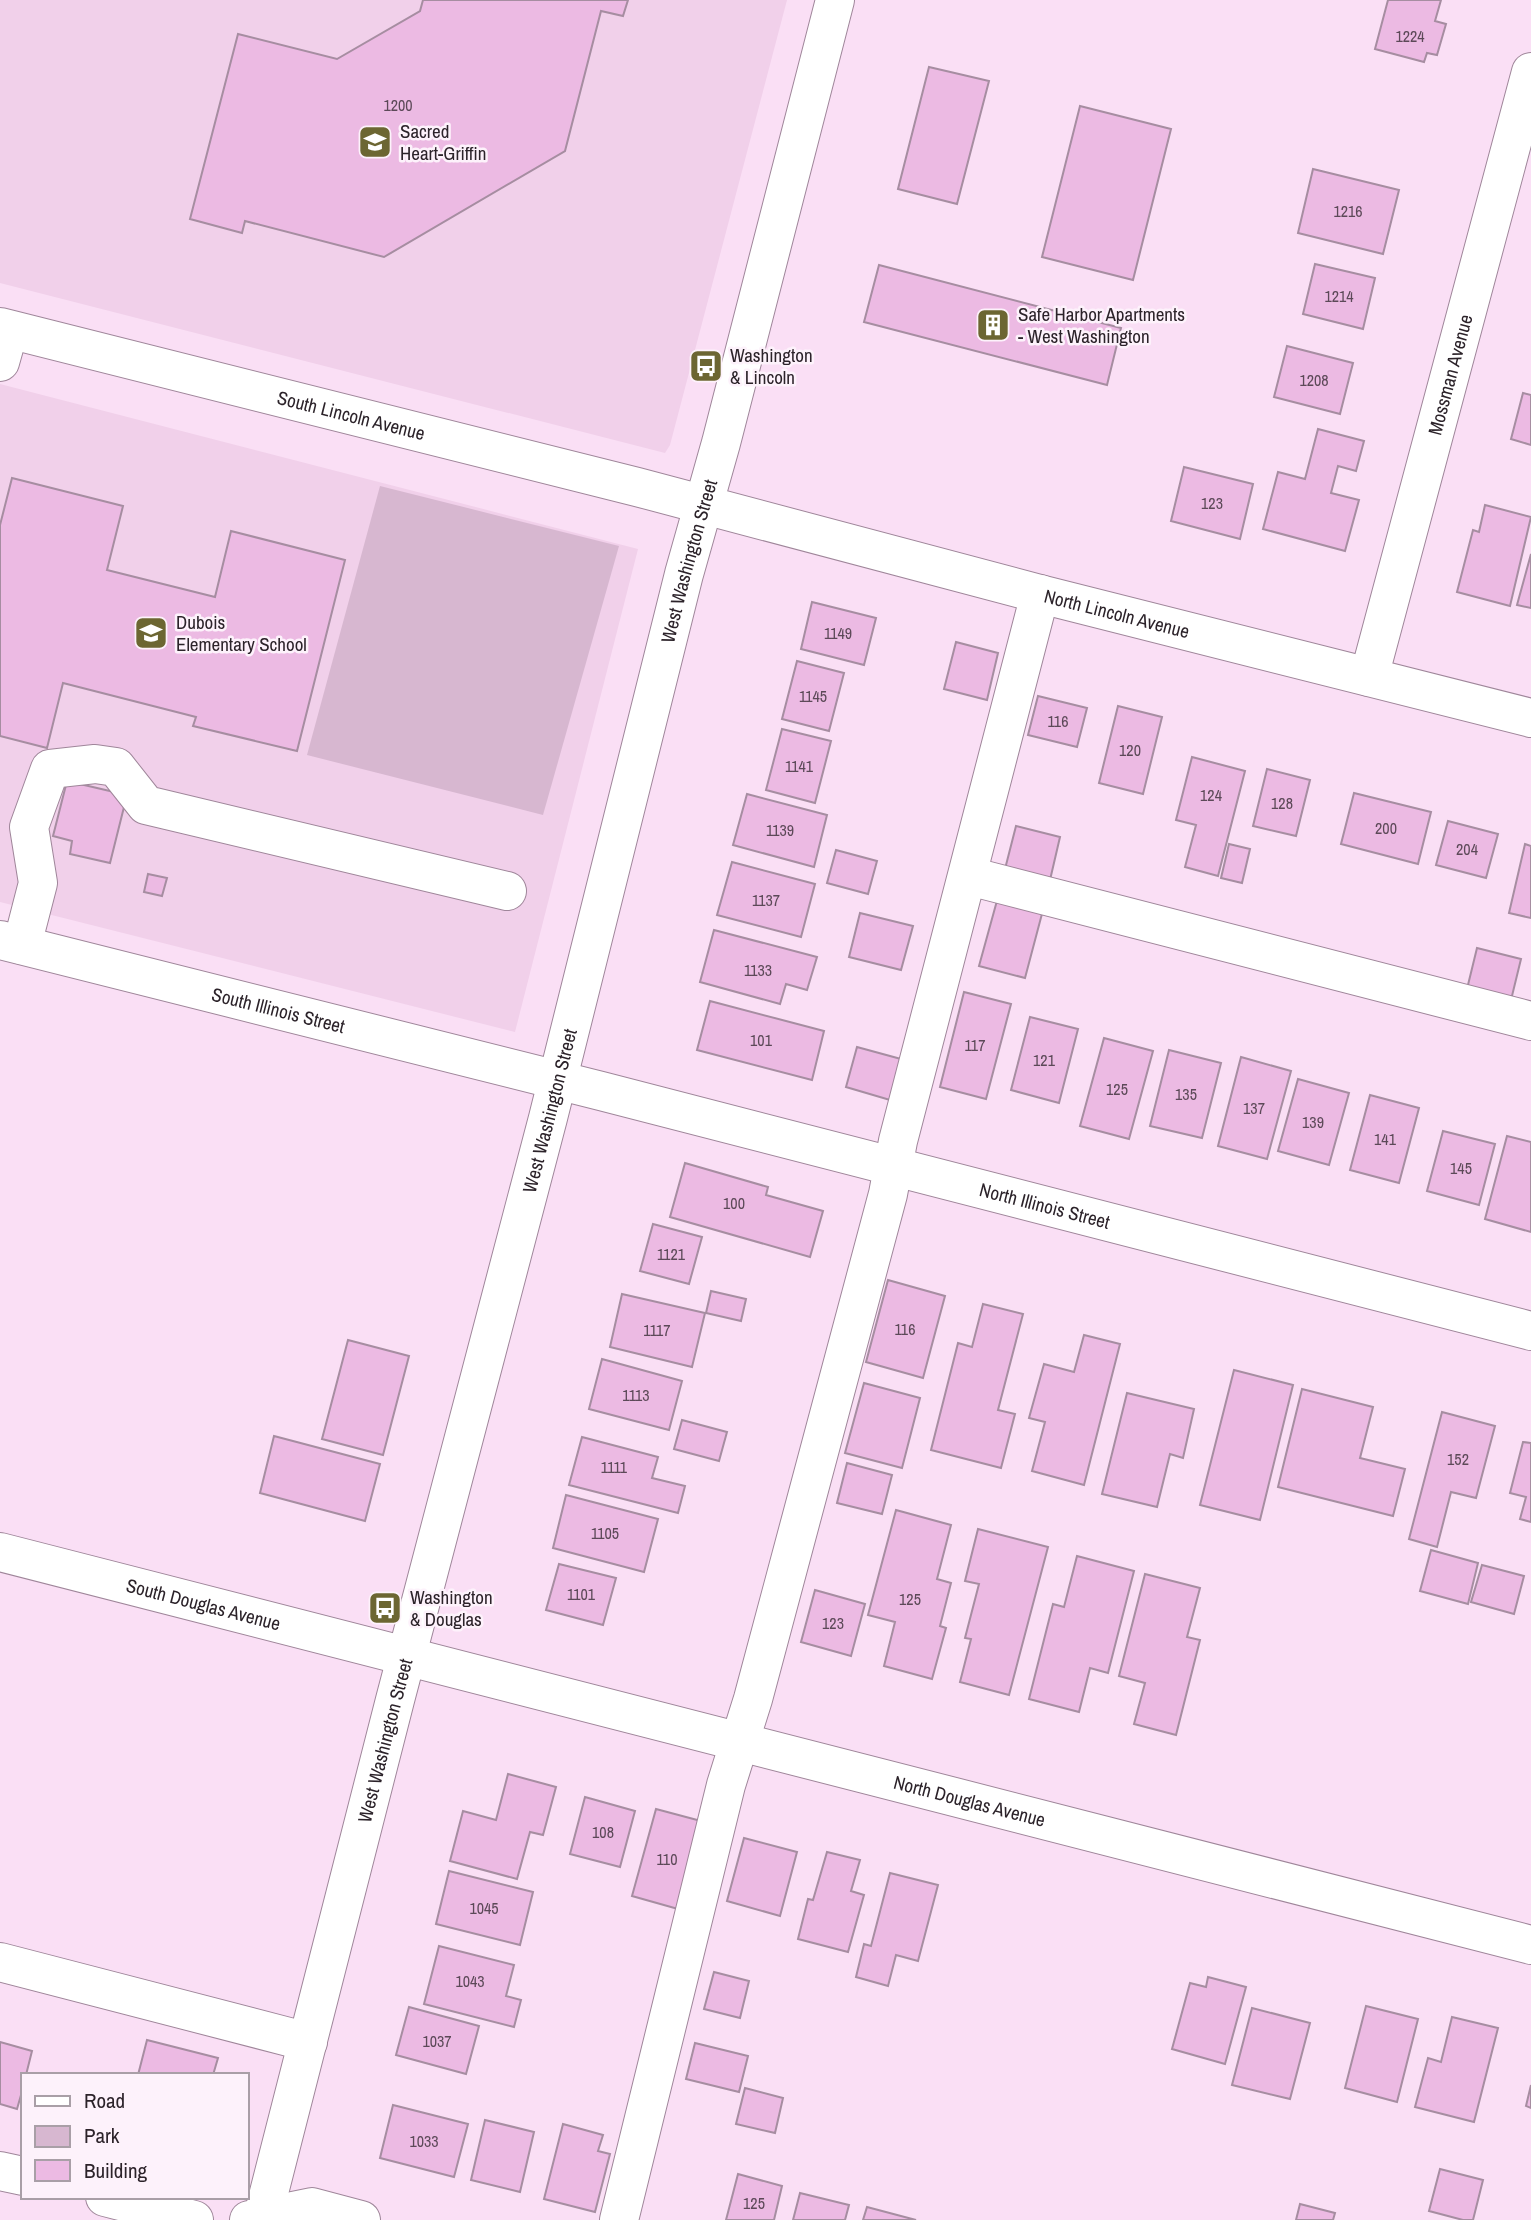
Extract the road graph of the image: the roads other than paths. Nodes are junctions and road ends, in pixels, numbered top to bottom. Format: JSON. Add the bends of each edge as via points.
{"nodes":[{"id":1,"x":835,"y":0,"type":"edge"},
{"id":2,"x":1531,"y":72,"type":"edge"},
{"id":3,"x":3,"y":340,"type":"edge"},
{"id":4,"x":703,"y":505,"type":"junction"},
{"id":5,"x":1040,"y":594,"type":"junction"},
{"id":6,"x":1369,"y":677,"type":"junction"},
{"id":7,"x":1531,"y":718,"type":"edge"},
{"id":8,"x":14,"y":824,"type":"edge"},
{"id":9,"x":969,"y":876,"type":"junction"},
{"id":10,"x":507,"y":891,"type":"dead end"},
{"id":11,"x":11,"y":942,"type":"edge"},
{"id":12,"x":1531,"y":1021,"type":"edge"},
{"id":13,"x":557,"y":1080,"type":"junction"},
{"id":14,"x":892,"y":1166,"type":"junction"},
{"id":15,"x":1531,"y":1331,"type":"edge"},
{"id":16,"x":0,"y":1552,"type":"edge"},
{"id":17,"x":407,"y":1656,"type":"junction"},
{"id":18,"x":740,"y":1742,"type":"junction"},
{"id":19,"x":1531,"y":1945,"type":"edge"},
{"id":20,"x":0,"y":1962,"type":"edge"},
{"id":21,"x":308,"y":2042,"type":"junction"},
{"id":22,"x":0,"y":2171,"type":"edge"},
{"id":23,"x":21,"y":2176,"type":"edge"},
{"id":24,"x":113,"y":2199,"type":"edge"},
{"id":25,"x":194,"y":2220,"type":"edge"},
{"id":26,"x":258,"y":2220,"type":"edge"},
{"id":27,"x":361,"y":2220,"type":"edge"},
{"id":28,"x":618,"y":2220,"type":"edge"}],
"edges":[{"from":1,"to":4,"type":"street","name":"West Washington Street"},
{"from":2,"to":6,"type":"street","name":"Mossman Avenue"},
{"from":3,"to":4,"type":"street","name":"South Lincoln Avenue"},
{"from":4,"to":5,"type":"street","name":"North Lincoln Avenue"},
{"from":4,"to":13,"type":"street","name":"West Washington Street"},
{"from":5,"to":6,"type":"street","name":"North Lincoln Avenue"},
{"from":5,"to":9,"type":"street"},
{"from":6,"to":7,"type":"street","name":"North Lincoln Avenue"},
{"from":8,"to":10,"type":"street","via":[[50,769],[116,766],[146,805]]},
{"from":8,"to":11,"type":"street","via":[[38,883]]},
{"from":9,"to":12,"type":"street"},
{"from":9,"to":14,"type":"street"},
{"from":11,"to":13,"type":"street","name":"South Illinois Street"},
{"from":13,"to":14,"type":"street","name":"North Illinois Street"},
{"from":13,"to":17,"type":"street","name":"West Washington Street"},
{"from":14,"to":15,"type":"street","name":"North Illinois Street"},
{"from":14,"to":18,"type":"street"},
{"from":16,"to":17,"type":"street","name":"South Douglas Avenue"},
{"from":17,"to":18,"type":"street","name":"North Douglas Avenue"},
{"from":17,"to":21,"type":"street","name":"West Washington Street"},
{"from":18,"to":19,"type":"street","name":"North Douglas Avenue"},
{"from":18,"to":28,"type":"street"},
{"from":20,"to":21,"type":"street"},
{"from":21,"to":26,"type":"street","name":"West Washington Street"},
{"from":22,"to":23,"type":"street"},
{"from":24,"to":25,"type":"street"},
{"from":26,"to":27,"type":"street","via":[[312,2207]]}]}
